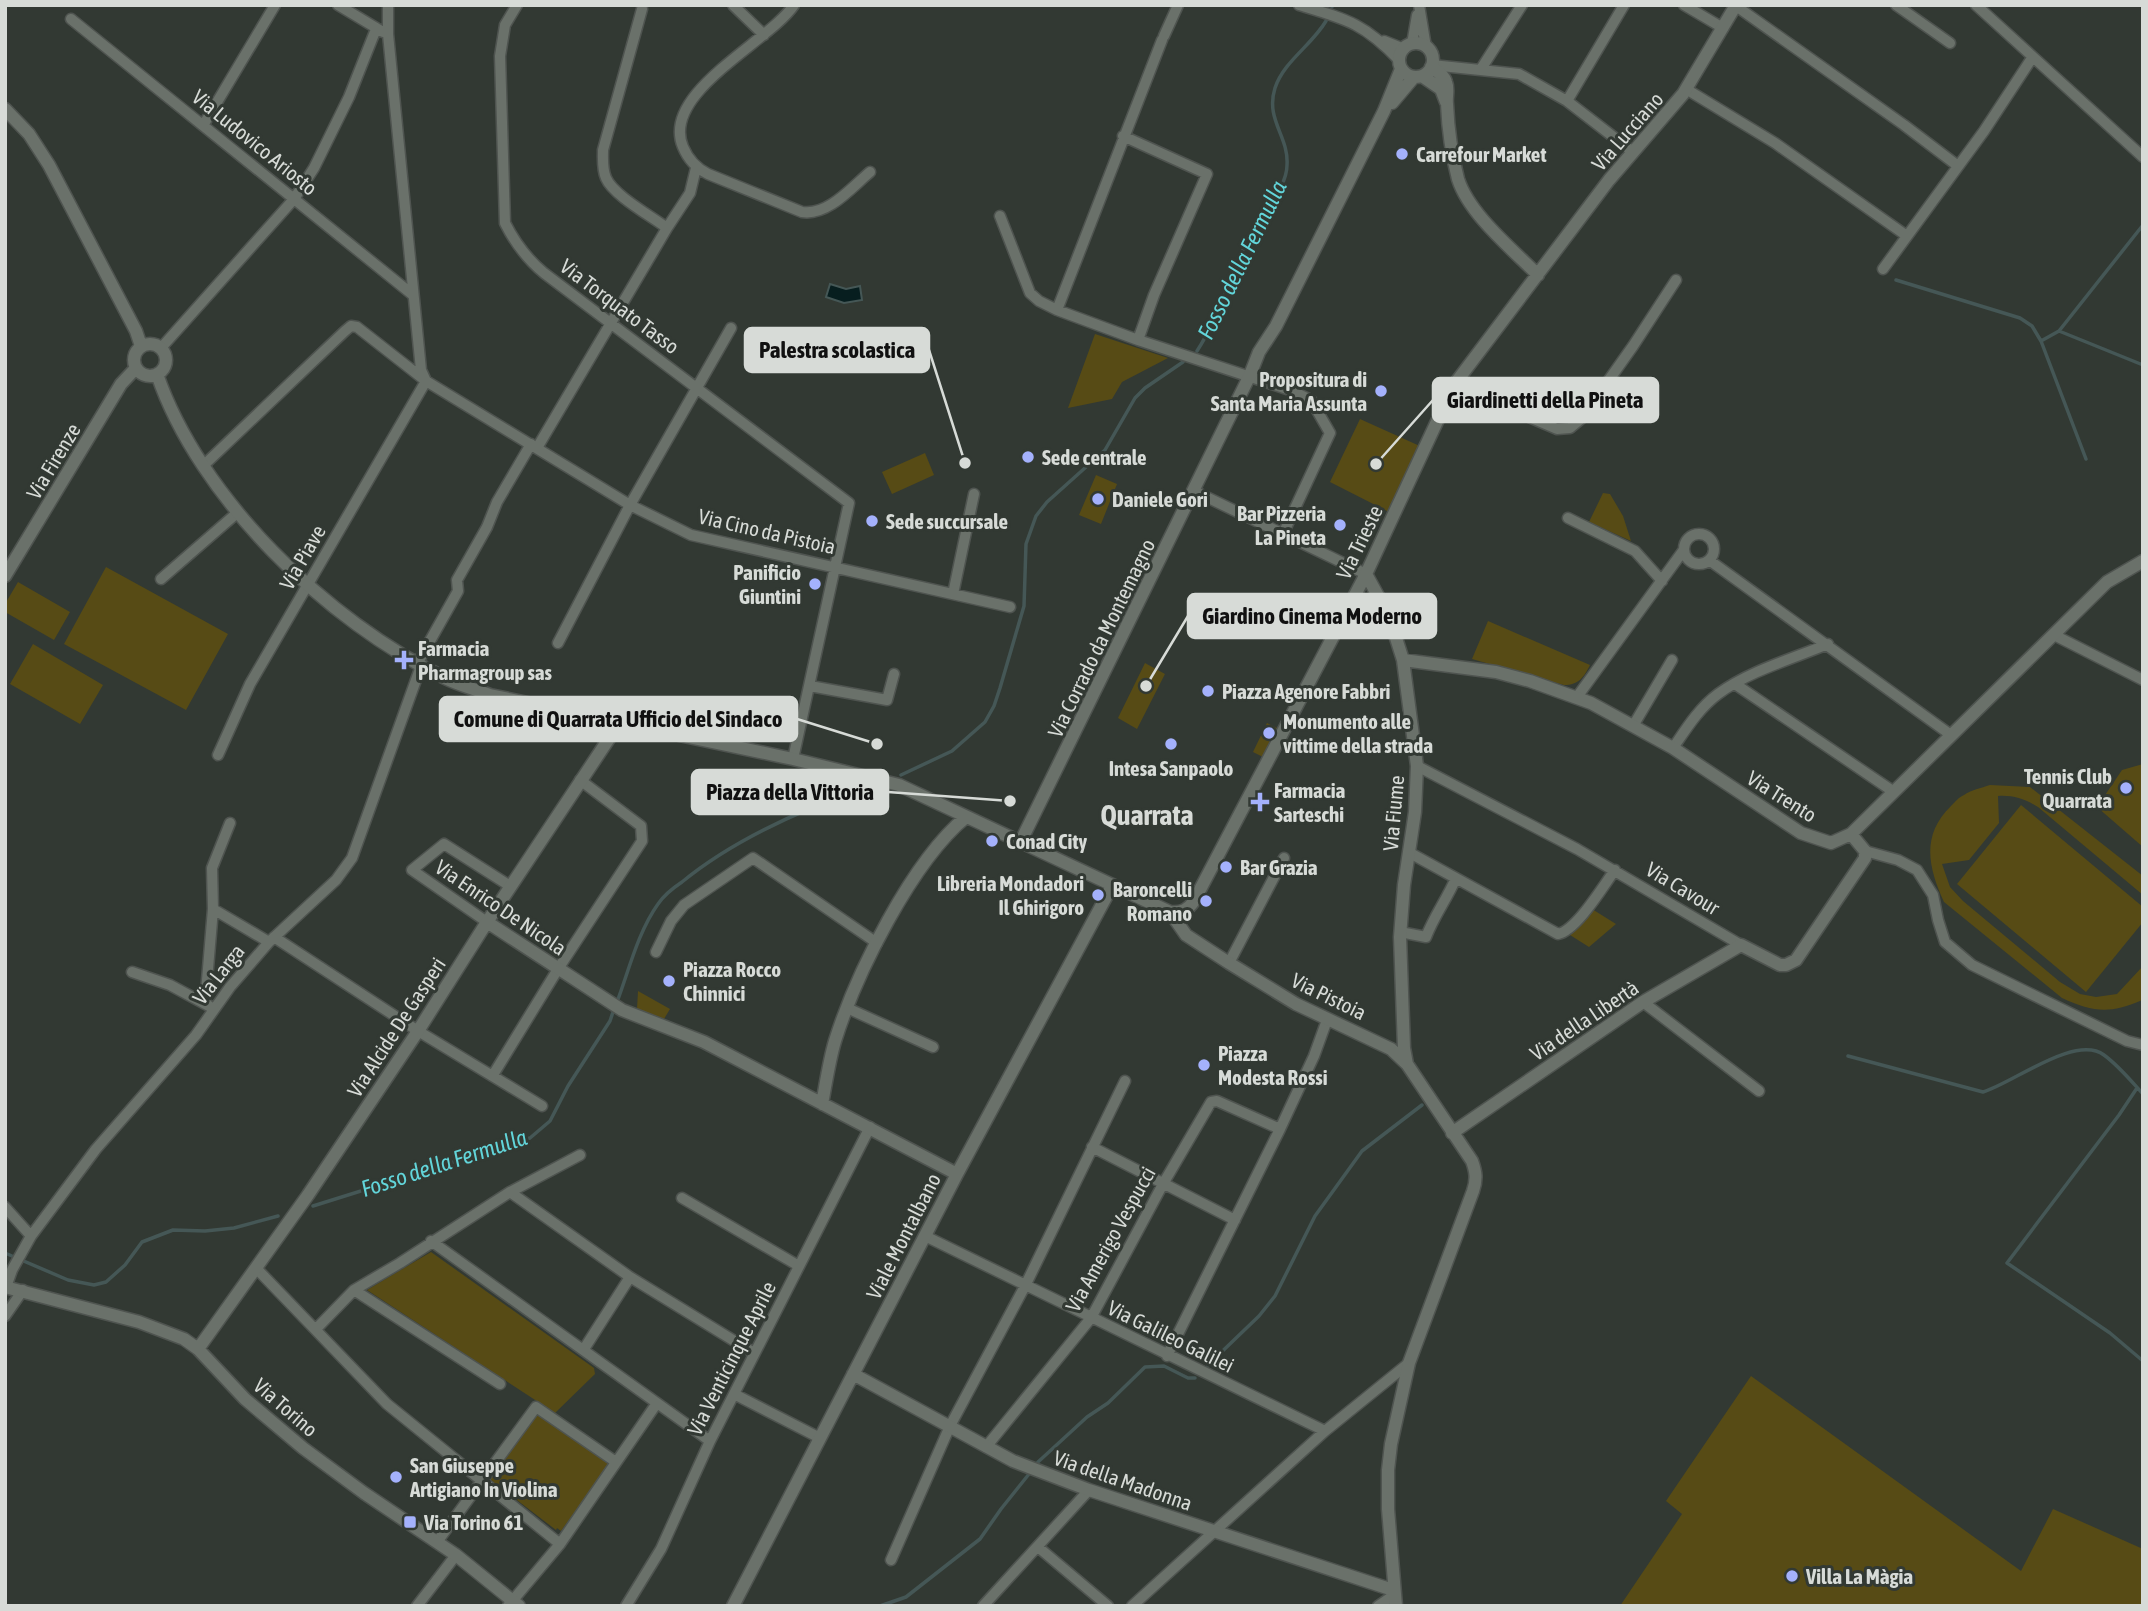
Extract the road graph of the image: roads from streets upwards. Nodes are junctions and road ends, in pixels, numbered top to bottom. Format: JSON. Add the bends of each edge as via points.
{"nodes":[{"id":1,"x":275,"y":5,"type":"edge"},
{"id":2,"x":338,"y":5,"type":"edge"},
{"id":3,"x":388,"y":5,"type":"edge"},
{"id":4,"x":517,"y":5,"type":"edge"},
{"id":5,"x":733,"y":5,"type":"edge"},
{"id":6,"x":794,"y":5,"type":"edge"},
{"id":7,"x":1178,"y":5,"type":"edge"},
{"id":8,"x":1299,"y":5,"type":"edge"},
{"id":9,"x":1419,"y":5,"type":"edge"},
{"id":10,"x":1522,"y":5,"type":"edge"},
{"id":11,"x":1624,"y":5,"type":"edge"},
{"id":12,"x":1684,"y":5,"type":"edge"},
{"id":13,"x":1896,"y":5,"type":"edge"},
{"id":14,"x":1976,"y":5,"type":"edge"},
{"id":15,"x":1736,"y":6,"type":"edge"},
{"id":16,"x":642,"y":9,"type":"dead end"},
{"id":17,"x":71,"y":19,"type":"dead end"},
{"id":18,"x":1723,"y":27,"type":"junction"},
{"id":19,"x":376,"y":29,"type":"junction"},
{"id":20,"x":388,"y":34,"type":"junction"},
{"id":21,"x":764,"y":35,"type":"junction"},
{"id":22,"x":1950,"y":43,"type":"dead end"},
{"id":23,"x":1426,"y":47,"type":"junction"},
{"id":24,"x":1404,"y":56,"type":"junction"},
{"id":25,"x":2032,"y":58,"type":"junction"},
{"id":26,"x":1481,"y":69,"type":"junction"},
{"id":27,"x":1425,"y":71,"type":"junction"},
{"id":28,"x":1686,"y":89,"type":"junction"},
{"id":29,"x":1567,"y":101,"type":"junction"},
{"id":30,"x":5,"y":109,"type":"edge"},
{"id":31,"x":1384,"y":111,"type":"junction"},
{"id":32,"x":204,"y":124,"type":"junction"},
{"id":33,"x":1123,"y":136,"type":"junction"},
{"id":34,"x":1633,"y":152,"type":"junction"},
{"id":35,"x":2143,"y":157,"type":"edge"},
{"id":36,"x":1958,"y":166,"type":"junction"},
{"id":37,"x":696,"y":168,"type":"junction"},
{"id":38,"x":870,"y":173,"type":"dead end"},
{"id":39,"x":294,"y":199,"type":"junction"},
{"id":40,"x":1000,"y":216,"type":"dead end"},
{"id":41,"x":667,"y":228,"type":"junction"},
{"id":42,"x":1908,"y":236,"type":"junction"},
{"id":43,"x":1883,"y":269,"type":"dead end"},
{"id":44,"x":1538,"y":275,"type":"junction"},
{"id":45,"x":1676,"y":280,"type":"dead end"},
{"id":46,"x":413,"y":295,"type":"junction"},
{"id":47,"x":1057,"y":310,"type":"junction"},
{"id":48,"x":612,"y":323,"type":"junction"},
{"id":49,"x":731,"y":328,"type":"dead end"},
{"id":50,"x":1138,"y":340,"type":"junction"},
{"id":51,"x":141,"y":346,"type":"junction"},
{"id":52,"x":161,"y":348,"type":"junction"},
{"id":53,"x":136,"y":368,"type":"junction"},
{"id":54,"x":157,"y":374,"type":"junction"},
{"id":55,"x":1250,"y":375,"type":"junction"},
{"id":56,"x":426,"y":381,"type":"junction"},
{"id":57,"x":1454,"y":385,"type":"junction"},
{"id":58,"x":696,"y":387,"type":"junction"},
{"id":59,"x":534,"y":446,"type":"junction"},
{"id":60,"x":204,"y":465,"type":"junction"},
{"id":61,"x":1194,"y":491,"type":"junction"},
{"id":62,"x":974,"y":494,"type":"dead end"},
{"id":63,"x":630,"y":505,"type":"junction"},
{"id":64,"x":237,"y":513,"type":"junction"},
{"id":65,"x":1568,"y":517,"type":"dead end"},
{"id":66,"x":1283,"y":534,"type":"junction"},
{"id":67,"x":1684,"y":551,"type":"junction"},
{"id":68,"x":1709,"y":560,"type":"junction"},
{"id":69,"x":2143,"y":561,"type":"edge"},
{"id":70,"x":836,"y":567,"type":"junction"},
{"id":71,"x":1366,"y":574,"type":"junction"},
{"id":72,"x":5,"y":576,"type":"edge"},
{"id":73,"x":161,"y":579,"type":"dead end"},
{"id":74,"x":1662,"y":580,"type":"junction"},
{"id":75,"x":308,"y":585,"type":"junction"},
{"id":76,"x":953,"y":594,"type":"junction"},
{"id":77,"x":1010,"y":607,"type":"dead end"},
{"id":78,"x":2054,"y":635,"type":"junction"},
{"id":79,"x":558,"y":643,"type":"dead end"},
{"id":80,"x":1828,"y":644,"type":"junction"},
{"id":81,"x":1403,"y":660,"type":"junction"},
{"id":82,"x":1672,"y":660,"type":"dead end"},
{"id":83,"x":419,"y":665,"type":"junction"},
{"id":84,"x":894,"y":674,"type":"dead end"},
{"id":85,"x":2143,"y":680,"type":"edge"},
{"id":86,"x":1735,"y":684,"type":"junction"},
{"id":87,"x":810,"y":686,"type":"junction"},
{"id":88,"x":1577,"y":697,"type":"junction"},
{"id":89,"x":621,"y":722,"type":"junction"},
{"id":90,"x":1633,"y":726,"type":"junction"},
{"id":91,"x":1951,"y":735,"type":"junction"},
{"id":92,"x":1673,"y":748,"type":"junction"},
{"id":93,"x":218,"y":755,"type":"dead end"},
{"id":94,"x":793,"y":759,"type":"junction"},
{"id":95,"x":1417,"y":766,"type":"junction"},
{"id":96,"x":580,"y":780,"type":"junction"},
{"id":97,"x":1894,"y":792,"type":"junction"},
{"id":98,"x":966,"y":817,"type":"junction"},
{"id":99,"x":230,"y":823,"type":"dead end"},
{"id":100,"x":1852,"y":834,"type":"junction"},
{"id":101,"x":1020,"y":843,"type":"junction"},
{"id":102,"x":1865,"y":851,"type":"junction"},
{"id":103,"x":1410,"y":853,"type":"junction"},
{"id":104,"x":1284,"y":858,"type":"dead end"},
{"id":105,"x":1615,"y":870,"type":"junction"},
{"id":106,"x":1456,"y":878,"type":"junction"},
{"id":107,"x":510,"y":886,"type":"junction"},
{"id":108,"x":1112,"y":886,"type":"junction"},
{"id":109,"x":213,"y":909,"type":"junction"},
{"id":110,"x":1170,"y":912,"type":"junction"},
{"id":111,"x":486,"y":922,"type":"junction"},
{"id":112,"x":1400,"y":932,"type":"junction"},
{"id":113,"x":272,"y":939,"type":"junction"},
{"id":114,"x":877,"y":943,"type":"junction"},
{"id":115,"x":1741,"y":945,"type":"junction"},
{"id":116,"x":656,"y":952,"type":"dead end"},
{"id":117,"x":1229,"y":963,"type":"junction"},
{"id":118,"x":558,"y":969,"type":"junction"},
{"id":119,"x":132,"y":972,"type":"dead end"},
{"id":120,"x":1643,"y":1002,"type":"junction"},
{"id":121,"x":210,"y":1007,"type":"junction"},
{"id":122,"x":847,"y":1008,"type":"junction"},
{"id":123,"x":1327,"y":1020,"type":"junction"},
{"id":124,"x":418,"y":1031,"type":"junction"},
{"id":125,"x":2143,"y":1045,"type":"edge"},
{"id":126,"x":933,"y":1048,"type":"dead end"},
{"id":127,"x":1407,"y":1064,"type":"junction"},
{"id":128,"x":493,"y":1075,"type":"junction"},
{"id":129,"x":1125,"y":1081,"type":"dead end"},
{"id":130,"x":1759,"y":1091,"type":"dead end"},
{"id":131,"x":822,"y":1104,"type":"junction"},
{"id":132,"x":542,"y":1106,"type":"dead end"},
{"id":133,"x":870,"y":1128,"type":"junction"},
{"id":134,"x":1280,"y":1129,"type":"junction"},
{"id":135,"x":1452,"y":1133,"type":"junction"},
{"id":136,"x":1092,"y":1147,"type":"junction"},
{"id":137,"x":580,"y":1155,"type":"dead end"},
{"id":138,"x":957,"y":1174,"type":"junction"},
{"id":139,"x":1163,"y":1184,"type":"junction"},
{"id":140,"x":510,"y":1192,"type":"junction"},
{"id":141,"x":682,"y":1198,"type":"dead end"},
{"id":142,"x":5,"y":1208,"type":"edge"},
{"id":143,"x":1235,"y":1220,"type":"junction"},
{"id":144,"x":32,"y":1236,"type":"junction"},
{"id":145,"x":925,"y":1236,"type":"junction"},
{"id":146,"x":431,"y":1241,"type":"junction"},
{"id":147,"x":799,"y":1266,"type":"junction"},
{"id":148,"x":256,"y":1268,"type":"junction"},
{"id":149,"x":630,"y":1277,"type":"junction"},
{"id":150,"x":1025,"y":1286,"type":"junction"},
{"id":151,"x":6,"y":1287,"type":"edge"},
{"id":152,"x":23,"y":1290,"type":"junction"},
{"id":153,"x":354,"y":1290,"type":"junction"},
{"id":154,"x":5,"y":1316,"type":"edge"},
{"id":155,"x":1091,"y":1318,"type":"junction"},
{"id":156,"x":316,"y":1329,"type":"junction"},
{"id":157,"x":198,"y":1349,"type":"junction"},
{"id":158,"x":584,"y":1349,"type":"junction"},
{"id":159,"x":754,"y":1353,"type":"junction"},
{"id":160,"x":1167,"y":1356,"type":"junction"},
{"id":161,"x":1409,"y":1363,"type":"junction"},
{"id":162,"x":853,"y":1374,"type":"junction"},
{"id":163,"x":500,"y":1384,"type":"dead end"},
{"id":164,"x":734,"y":1394,"type":"junction"},
{"id":165,"x":657,"y":1403,"type":"junction"},
{"id":166,"x":950,"y":1426,"type":"junction"},
{"id":167,"x":1325,"y":1431,"type":"junction"},
{"id":168,"x":820,"y":1438,"type":"junction"},
{"id":169,"x":710,"y":1441,"type":"junction"},
{"id":170,"x":986,"y":1447,"type":"junction"},
{"id":171,"x":616,"y":1462,"type":"junction"},
{"id":172,"x":480,"y":1481,"type":"junction"},
{"id":173,"x":1089,"y":1490,"type":"junction"},
{"id":174,"x":1213,"y":1531,"type":"junction"},
{"id":175,"x":437,"y":1542,"type":"junction"},
{"id":176,"x":560,"y":1544,"type":"junction"},
{"id":177,"x":1038,"y":1547,"type":"junction"},
{"id":178,"x":456,"y":1555,"type":"junction"},
{"id":179,"x":891,"y":1560,"type":"dead end"},
{"id":180,"x":1394,"y":1597,"type":"edge"},
{"id":181,"x":513,"y":1604,"type":"edge"},
{"id":182,"x":417,"y":1606,"type":"edge"},
{"id":183,"x":626,"y":1606,"type":"edge"},
{"id":184,"x":733,"y":1606,"type":"edge"},
{"id":185,"x":983,"y":1606,"type":"edge"},
{"id":186,"x":1108,"y":1606,"type":"edge"},
{"id":187,"x":1132,"y":1606,"type":"edge"},
{"id":188,"x":1378,"y":1606,"type":"edge"}],
"edges":[{"from":1,"to":32,"type":"street"},
{"from":2,"to":19,"type":"street"},
{"from":3,"to":20,"type":"street"},
{"from":4,"to":48,"type":"street","name":"Via Torquato Tasso","via":[[505,25],[500,56],[505,223],[529,261]]},
{"from":5,"to":21,"type":"street"},
{"from":6,"to":21,"type":"street"},
{"from":7,"to":33,"type":"street"},
{"from":8,"to":24,"type":"street","via":[[1344,19]]},
{"from":9,"to":23,"type":"street"},
{"from":9,"to":24,"type":"street"},
{"from":10,"to":26,"type":"street"},
{"from":11,"to":29,"type":"street"},
{"from":12,"to":18,"type":"street"},
{"from":13,"to":22,"type":"street"},
{"from":14,"to":25,"type":"street"},
{"from":15,"to":18,"type":"street","name":"Via Lucciano"},
{"from":15,"to":36,"type":"street"},
{"from":16,"to":41,"type":"street","via":[[602,165],[613,189]]},
{"from":17,"to":32,"type":"street","name":"Via Ludovico Ariosto"},
{"from":18,"to":28,"type":"street","name":"Via Lucciano"},
{"from":19,"to":20,"type":"street"},
{"from":19,"to":39,"type":"street","via":[[337,121]]},
{"from":20,"to":46,"type":"street"},
{"from":21,"to":37,"type":"street","via":[[719,71],[684,113],[680,140]]},
{"from":23,"to":24,"type":"street"},
{"from":23,"to":27,"type":"street","via":[[1432,56]]},
{"from":24,"to":27,"type":"street","via":[[1407,75]]},
{"from":24,"to":31,"type":"street","name":"Via Corrado da Montemagno"},
{"from":25,"to":35,"type":"street"},
{"from":25,"to":36,"type":"street"},
{"from":26,"to":27,"type":"street"},
{"from":26,"to":29,"type":"street","via":[[1519,74]]},
{"from":27,"to":31,"type":"street","name":"Via Corrado da Montemagno"},
{"from":27,"to":44,"type":"street","via":[[1446,102],[1457,172],[1468,200]]},
{"from":28,"to":34,"type":"street","name":"Via Lucciano"},
{"from":28,"to":42,"type":"street","via":[[1775,143]]},
{"from":29,"to":34,"type":"street"},
{"from":30,"to":51,"type":"street","via":[[49,165]]},
{"from":31,"to":55,"type":"street","name":"Via Corrado da Montemagno"},
{"from":32,"to":39,"type":"street","name":"Via Ludovico Ariosto"},
{"from":33,"to":47,"type":"street"},
{"from":33,"to":50,"type":"street","via":[[1208,174]]},
{"from":34,"to":44,"type":"street","name":"Via Lucciano"},
{"from":36,"to":42,"type":"street"},
{"from":37,"to":38,"type":"street","via":[[811,214],[832,204]]},
{"from":37,"to":41,"type":"street","name":"Via Larga","via":[[690,193]]},
{"from":39,"to":46,"type":"street","name":"Via Ludovico Ariosto"},
{"from":39,"to":52,"type":"street"},
{"from":40,"to":47,"type":"street","via":[[1030,293]]},
{"from":41,"to":48,"type":"street","name":"Via Larga"},
{"from":42,"to":43,"type":"street"},
{"from":44,"to":57,"type":"street","name":"Via Trieste"},
{"from":45,"to":57,"type":"street","via":[[1582,418],[1570,428],[1558,429]]},
{"from":46,"to":56,"type":"street"},
{"from":47,"to":50,"type":"street"},
{"from":48,"to":58,"type":"street","name":"Via Torquato Tasso"},
{"from":48,"to":59,"type":"street","name":"Via Larga"},
{"from":49,"to":58,"type":"street"},
{"from":50,"to":55,"type":"street"},
{"from":51,"to":52,"type":"street"},
{"from":51,"to":53,"type":"street","via":[[135,354]]},
{"from":52,"to":54,"type":"street","via":[[166,363]]},
{"from":53,"to":54,"type":"street","via":[[141,374]]},
{"from":53,"to":72,"type":"street","name":"Via Firenze","via":[[121,384]]},
{"from":54,"to":60,"type":"street","via":[[174,417]]},
{"from":55,"to":61,"type":"street","name":"Via Corrado da Montemagno"},
{"from":55,"to":66,"type":"street","via":[[1311,400],[1330,433]]},
{"from":56,"to":59,"type":"street","name":"Via Cino da Pistoia"},
{"from":56,"to":60,"type":"street","name":"Via Cino da Pistoia","via":[[351,326]]},
{"from":56,"to":75,"type":"street","name":"Via Piave"},
{"from":57,"to":71,"type":"street","name":"Via Trieste"},
{"from":58,"to":63,"type":"street"},
{"from":58,"to":70,"type":"street","name":"Via Torquato Tasso","via":[[849,503]]},
{"from":59,"to":63,"type":"street","name":"Via Cino da Pistoia"},
{"from":59,"to":83,"type":"street","name":"Via Larga","via":[[497,502]]},
{"from":60,"to":64,"type":"street"},
{"from":61,"to":66,"type":"street"},
{"from":61,"to":101,"type":"street","name":"Via Corrado da Montemagno"},
{"from":62,"to":76,"type":"street"},
{"from":63,"to":70,"type":"street","name":"Via Cino da Pistoia","via":[[691,536]]},
{"from":63,"to":79,"type":"street"},
{"from":64,"to":73,"type":"street"},
{"from":64,"to":75,"type":"street"},
{"from":65,"to":74,"type":"street","via":[[1635,551]]},
{"from":66,"to":71,"type":"street"},
{"from":67,"to":68,"type":"street","via":[[1695,564]]},
{"from":67,"to":68,"type":"street","via":[[1690,538],[1703,535],[1714,547]]},
{"from":67,"to":74,"type":"street"},
{"from":68,"to":80,"type":"street"},
{"from":69,"to":78,"type":"street","via":[[2107,582]]},
{"from":70,"to":76,"type":"street","name":"Via Cino da Pistoia"},
{"from":70,"to":87,"type":"street"},
{"from":71,"to":81,"type":"street","name":"Via Fiume","via":[[1389,616]]},
{"from":71,"to":110,"type":"street","name":"Via Trieste","via":[[1194,901],[1184,911]]},
{"from":74,"to":88,"type":"street"},
{"from":75,"to":83,"type":"street","via":[[365,631]]},
{"from":75,"to":93,"type":"street","name":"Via Piave","via":[[250,684]]},
{"from":76,"to":77,"type":"street","name":"Via Cino da Pistoia"},
{"from":78,"to":85,"type":"street"},
{"from":78,"to":91,"type":"street"},
{"from":80,"to":86,"type":"street"},
{"from":80,"to":91,"type":"street"},
{"from":81,"to":88,"type":"street","name":"Via Trento","via":[[1496,672]]},
{"from":81,"to":95,"type":"street","name":"Via Fiume"},
{"from":82,"to":90,"type":"street"},
{"from":83,"to":89,"type":"street","via":[[490,695]]},
{"from":83,"to":113,"type":"street","name":"Via Larga","via":[[352,859],[336,880]]},
{"from":84,"to":87,"type":"street","via":[[887,700]]},
{"from":86,"to":92,"type":"street","via":[[1694,717]]},
{"from":86,"to":97,"type":"street"},
{"from":87,"to":94,"type":"street"},
{"from":88,"to":90,"type":"street","name":"Via Trento"},
{"from":89,"to":94,"type":"street"},
{"from":89,"to":96,"type":"street","name":"Via Alcide De Gasperi"},
{"from":90,"to":92,"type":"street","name":"Via Trento"},
{"from":91,"to":97,"type":"street"},
{"from":92,"to":100,"type":"street","name":"Via Trento","via":[[1801,833],[1831,843]]},
{"from":94,"to":98,"type":"street","via":[[899,785]]},
{"from":95,"to":103,"type":"street","name":"Via Fiume"},
{"from":95,"to":105,"type":"street","name":"Via Cavour"},
{"from":96,"to":107,"type":"street","name":"Via Alcide De Gasperi"},
{"from":96,"to":118,"type":"street","via":[[641,826],[642,841]]},
{"from":97,"to":100,"type":"street"},
{"from":98,"to":101,"type":"street"},
{"from":98,"to":114,"type":"street","via":[[926,859]]},
{"from":99,"to":109,"type":"street","via":[[212,868]]},
{"from":100,"to":102,"type":"street"},
{"from":101,"to":108,"type":"street"},
{"from":102,"to":115,"type":"street","name":"Via Cavour","via":[[1865,858],[1796,960],[1780,965]]},
{"from":102,"to":125,"type":"street","via":[[1898,859],[1917,870],[1933,895],[1945,943],[1972,965]]},
{"from":103,"to":106,"type":"street"},
{"from":103,"to":112,"type":"street","name":"Via Fiume"},
{"from":104,"to":117,"type":"street"},
{"from":105,"to":106,"type":"street","via":[[1588,908],[1558,934]]},
{"from":105,"to":115,"type":"street","name":"Via Cavour"},
{"from":106,"to":112,"type":"street","via":[[1426,937]]},
{"from":107,"to":111,"type":"street","name":"Via Alcide De Gasperi"},
{"from":107,"to":111,"type":"street","name":"Via Enrico De Nicola","via":[[444,844],[412,870]]},
{"from":108,"to":110,"type":"street"},
{"from":108,"to":138,"type":"street","name":"Viale Montalbano"},
{"from":109,"to":113,"type":"street"},
{"from":109,"to":121,"type":"street"},
{"from":110,"to":117,"type":"street","name":"Via Pistoia","via":[[1186,934]]},
{"from":111,"to":118,"type":"street","name":"Via Enrico De Nicola"},
{"from":111,"to":124,"type":"street","name":"Via Alcide De Gasperi"},
{"from":112,"to":127,"type":"street","name":"Via Fiume"},
{"from":113,"to":121,"type":"street","name":"Via Larga"},
{"from":113,"to":124,"type":"street"},
{"from":114,"to":116,"type":"street","via":[[753,858],[684,905]]},
{"from":114,"to":122,"type":"street"},
{"from":115,"to":120,"type":"street","name":"Via della Libertà"},
{"from":117,"to":123,"type":"street","name":"Via Pistoia"},
{"from":118,"to":128,"type":"street"},
{"from":118,"to":131,"type":"street","name":"Via Enrico De Nicola","via":[[622,1010],[704,1042]]},
{"from":119,"to":121,"type":"street","via":[[170,985]]},
{"from":120,"to":130,"type":"street"},
{"from":120,"to":135,"type":"street","name":"Via della Libertà"},
{"from":121,"to":144,"type":"street","name":"Via Larga","via":[[178,1056],[96,1149]]},
{"from":122,"to":126,"type":"street"},
{"from":122,"to":131,"type":"street","via":[[834,1043]]},
{"from":123,"to":127,"type":"street","name":"Via Pistoia","via":[[1391,1049]]},
{"from":123,"to":134,"type":"street"},
{"from":124,"to":128,"type":"street"},
{"from":124,"to":148,"type":"street","name":"Via Alcide De Gasperi"},
{"from":127,"to":135,"type":"street","name":"Via Pistoia"},
{"from":128,"to":132,"type":"street"},
{"from":129,"to":136,"type":"street"},
{"from":131,"to":133,"type":"street","name":"Via Enrico De Nicola"},
{"from":133,"to":138,"type":"street","name":"Via Enrico De Nicola"},
{"from":133,"to":147,"type":"street","name":"Via Venticinque Aprile"},
{"from":134,"to":139,"type":"street","name":"Via Amerigo Vespucci","via":[[1211,1102]]},
{"from":134,"to":143,"type":"street"},
{"from":135,"to":161,"type":"street","name":"Via Pistoia","via":[[1472,1161],[1476,1180]]},
{"from":136,"to":139,"type":"street"},
{"from":136,"to":150,"type":"street"},
{"from":137,"to":140,"type":"street"},
{"from":138,"to":145,"type":"street","name":"Viale Montalbano"},
{"from":139,"to":143,"type":"street"},
{"from":139,"to":155,"type":"street","name":"Via Amerigo Vespucci"},
{"from":140,"to":146,"type":"street"},
{"from":140,"to":149,"type":"street"},
{"from":141,"to":147,"type":"street"},
{"from":142,"to":144,"type":"street"},
{"from":143,"to":160,"type":"street"},
{"from":144,"to":151,"type":"street","name":"Via Larga"},
{"from":145,"to":150,"type":"street","name":"Via Galileo Galilei"},
{"from":145,"to":162,"type":"street","name":"Viale Montalbano"},
{"from":146,"to":153,"type":"street"},
{"from":146,"to":158,"type":"street"},
{"from":147,"to":159,"type":"street","name":"Via Venticinque Aprile"},
{"from":148,"to":156,"type":"street"},
{"from":148,"to":157,"type":"street","name":"Via Alcide De Gasperi"},
{"from":149,"to":158,"type":"street"},
{"from":149,"to":159,"type":"street"},
{"from":150,"to":155,"type":"street","name":"Via Galileo Galilei"},
{"from":150,"to":166,"type":"street"},
{"from":151,"to":152,"type":"street","name":"Via Torino"},
{"from":152,"to":154,"type":"street"},
{"from":152,"to":157,"type":"street","name":"Via Torino","via":[[139,1322]]},
{"from":153,"to":156,"type":"street"},
{"from":153,"to":163,"type":"street"},
{"from":155,"to":160,"type":"street","name":"Via Galileo Galilei"},
{"from":155,"to":170,"type":"street","name":"Via Amerigo Vespucci"},
{"from":156,"to":172,"type":"street","via":[[387,1404]]},
{"from":157,"to":175,"type":"street","name":"Via Torino","via":[[245,1399],[303,1448]]},
{"from":158,"to":165,"type":"street"},
{"from":159,"to":164,"type":"street","name":"Via Venticinque Aprile"},
{"from":160,"to":167,"type":"street","name":"Via Galileo Galilei"},
{"from":161,"to":167,"type":"street"},
{"from":161,"to":180,"type":"street","name":"Via Pistoia","via":[[1388,1471]]},
{"from":162,"to":166,"type":"street","name":"Via della Madonna"},
{"from":162,"to":168,"type":"street","name":"Viale Montalbano"},
{"from":164,"to":168,"type":"street"},
{"from":164,"to":169,"type":"street","name":"Via Venticinque Aprile"},
{"from":165,"to":169,"type":"street"},
{"from":165,"to":171,"type":"street"},
{"from":166,"to":170,"type":"street","name":"Via della Madonna"},
{"from":166,"to":179,"type":"street"},
{"from":167,"to":174,"type":"street"},
{"from":168,"to":184,"type":"street","name":"Viale Montalbano"},
{"from":169,"to":183,"type":"street","name":"Via Venticinque Aprile","via":[[662,1549]]},
{"from":170,"to":173,"type":"street","name":"Via della Madonna"},
{"from":171,"to":172,"type":"street","via":[[536,1407]]},
{"from":171,"to":176,"type":"street"},
{"from":172,"to":175,"type":"street"},
{"from":172,"to":176,"type":"street"},
{"from":173,"to":174,"type":"street","name":"Via della Madonna"},
{"from":173,"to":177,"type":"street"},
{"from":174,"to":180,"type":"street","name":"Via della Madonna"},
{"from":174,"to":187,"type":"street"},
{"from":175,"to":178,"type":"street","name":"Via Torino"},
{"from":176,"to":181,"type":"street"},
{"from":177,"to":185,"type":"street"},
{"from":177,"to":186,"type":"street"},
{"from":178,"to":181,"type":"street","name":"Via Torino"},
{"from":178,"to":182,"type":"street"},
{"from":180,"to":188,"type":"street"}]}
